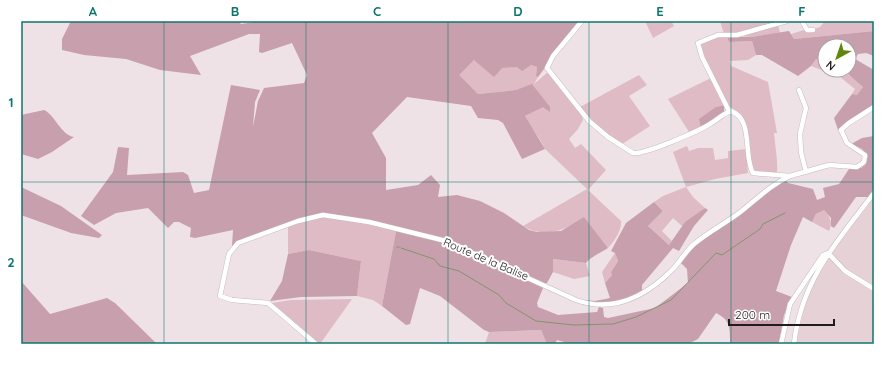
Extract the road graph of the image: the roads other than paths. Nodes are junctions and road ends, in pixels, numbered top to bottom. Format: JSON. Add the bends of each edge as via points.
{"nodes":[{"id":1,"x":582,"y":21,"type":"edge"},
{"id":2,"x":787,"y":21,"type":"edge"},
{"id":3,"x":802,"y":21,"type":"edge"},
{"id":4,"x":813,"y":30,"type":"dead end"},
{"id":5,"x":799,"y":90,"type":"dead end"},
{"id":6,"x":874,"y":107,"type":"edge"},
{"id":7,"x":729,"y":111,"type":"junction"},
{"id":8,"x":806,"y":172,"type":"junction"},
{"id":9,"x":790,"y":176,"type":"junction"},
{"id":10,"x":874,"y":193,"type":"edge"},
{"id":11,"x":828,"y":253,"type":"junction"},
{"id":12,"x":874,"y":289,"type":"edge"},
{"id":13,"x":316,"y":344,"type":"edge"},
{"id":14,"x":781,"y":344,"type":"edge"},
{"id":15,"x":794,"y":344,"type":"edge"}],
"edges":[{"from":1,"to":7,"type":"street","via":[[553,56],[547,68],[589,121],[616,142],[637,153],[691,133]]},
{"from":2,"to":7,"type":"street","via":[[737,34],[718,35],[698,42],[699,50]]},
{"from":3,"to":4,"type":"street","via":[[807,30]]},
{"from":5,"to":8,"type":"street","via":[[806,108],[800,134]]},
{"from":6,"to":8,"type":"street","via":[[841,130],[847,143],[865,155],[862,165],[855,168],[829,164]]},
{"from":7,"to":9,"type":"street","via":[[734,112],[743,123],[752,172]]},
{"from":8,"to":9,"type":"street"},
{"from":9,"to":13,"type":"street","name":"Route de la Balise","via":[[770,187],[742,211],[694,244],[672,269],[645,292],[634,298],[606,305],[576,300],[446,241],[352,219],[317,216],[250,238],[235,246],[229,254],[220,296],[232,300],[268,303]]},
{"from":10,"to":11,"type":"street"},
{"from":11,"to":12,"type":"street","via":[[845,270]]},
{"from":11,"to":14,"type":"street","via":[[821,256],[790,304]]},
{"from":11,"to":15,"type":"street","via":[[804,297]]}]}
